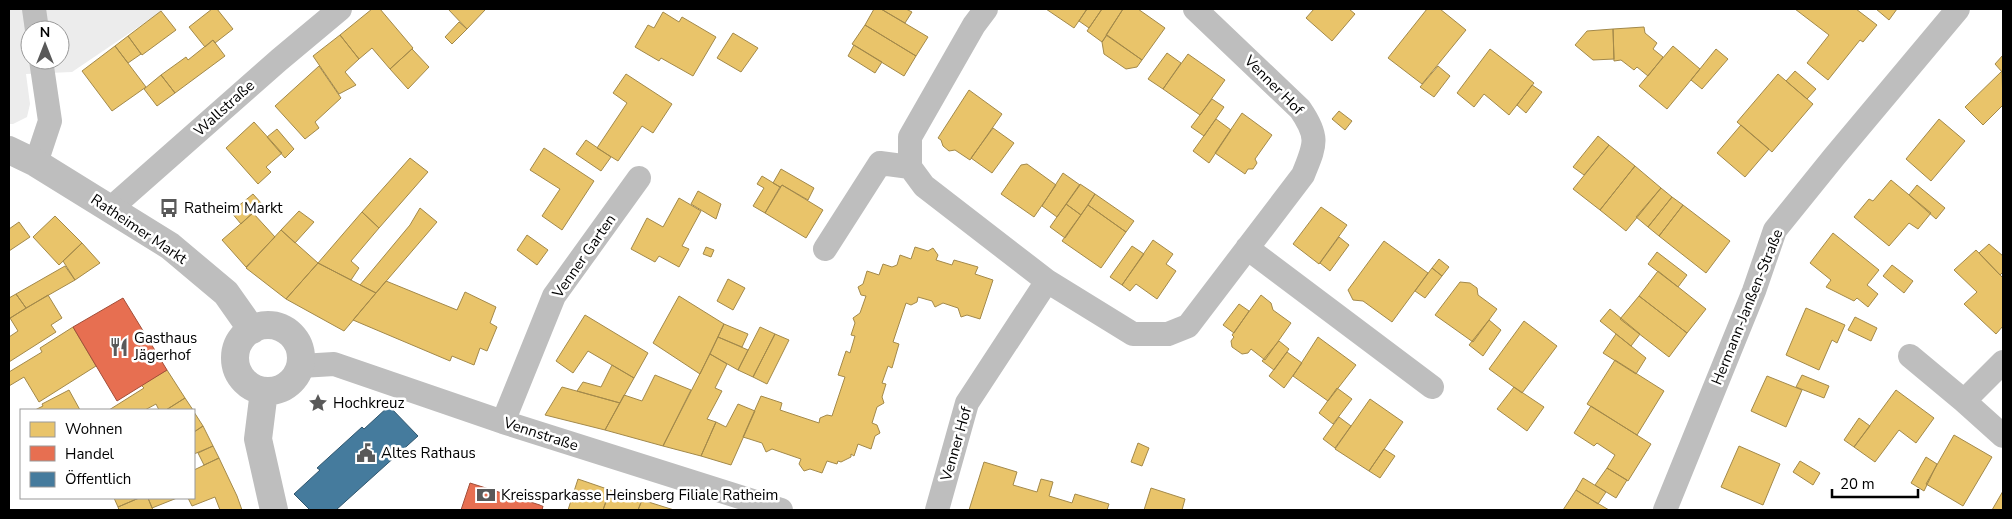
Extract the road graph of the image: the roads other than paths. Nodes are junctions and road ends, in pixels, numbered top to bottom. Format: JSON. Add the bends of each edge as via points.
{"nodes":[{"id":1,"x":340,"y":9,"type":"edge"},
{"id":2,"x":986,"y":9,"type":"edge"},
{"id":3,"x":1195,"y":9,"type":"edge"},
{"id":4,"x":1958,"y":9,"type":"edge"},
{"id":5,"x":42,"y":70,"type":"edge"},
{"id":6,"x":9,"y":150,"type":"edge"},
{"id":7,"x":36,"y":163,"type":"junction"},
{"id":8,"x":910,"y":167,"type":"junction"},
{"id":9,"x":639,"y":178,"type":"dead end"},
{"id":10,"x":110,"y":209,"type":"junction"},
{"id":11,"x":1247,"y":248,"type":"junction"},
{"id":12,"x":825,"y":249,"type":"dead end"},
{"id":13,"x":1048,"y":281,"type":"junction"},
{"id":14,"x":252,"y":330,"type":"junction"},
{"id":15,"x":1910,"y":356,"type":"dead end"},
{"id":16,"x":2003,"y":362,"type":"edge"},
{"id":17,"x":301,"y":366,"type":"junction"},
{"id":18,"x":1432,"y":387,"type":"dead end"},
{"id":19,"x":264,"y":391,"type":"junction"},
{"id":20,"x":1964,"y":400,"type":"junction"},
{"id":21,"x":503,"y":422,"type":"junction"},
{"id":22,"x":2003,"y":436,"type":"edge"},
{"id":23,"x":274,"y":510,"type":"edge"},
{"id":24,"x":781,"y":510,"type":"edge"},
{"id":25,"x":937,"y":510,"type":"edge"},
{"id":26,"x":1665,"y":510,"type":"edge"}],
"edges":[{"from":1,"to":10,"type":"street","name":"Wallstraße"},
{"from":2,"to":8,"type":"street","via":[[910,137]]},
{"from":3,"to":11,"type":"street","name":"Venner Hof","via":[[1300,109],[1312,126],[1314,146],[1303,175]]},
{"from":4,"to":26,"type":"street","name":"Hermann-Janßen-Straße","via":[[1776,230]]},
{"from":5,"to":7,"type":"street","via":[[50,121]]},
{"from":6,"to":7,"type":"street","name":"Ratheimer Markt"},
{"from":7,"to":10,"type":"street","name":"Ratheimer Markt"},
{"from":8,"to":12,"type":"street","via":[[880,163]]},
{"from":8,"to":13,"type":"street","name":"Venner Hof","via":[[924,186]]},
{"from":9,"to":21,"type":"street","name":"Venner Garten","via":[[554,296]]},
{"from":10,"to":14,"type":"street","name":"Ratheimer Markt","via":[[170,246],[226,293]]},
{"from":11,"to":13,"type":"street","name":"Venner Hof","via":[[1188,326],[1168,334],[1133,334]]},
{"from":11,"to":18,"type":"street"},
{"from":13,"to":25,"type":"street","name":"Venner Hof","via":[[967,403]]},
{"from":14,"to":17,"type":"street","via":[[276,326],[288,332],[297,341]]},
{"from":14,"to":19,"type":"street","via":[[238,345],[236,365],[246,383]]},
{"from":15,"to":20,"type":"street"},
{"from":16,"to":20,"type":"street"},
{"from":17,"to":19,"type":"street","via":[[297,375],[283,388]]},
{"from":17,"to":21,"type":"street","name":"Vennstraße","via":[[334,364]]},
{"from":19,"to":23,"type":"street","via":[[258,439]]},
{"from":20,"to":22,"type":"street"},
{"from":21,"to":24,"type":"street","name":"Vennstraße"}]}
